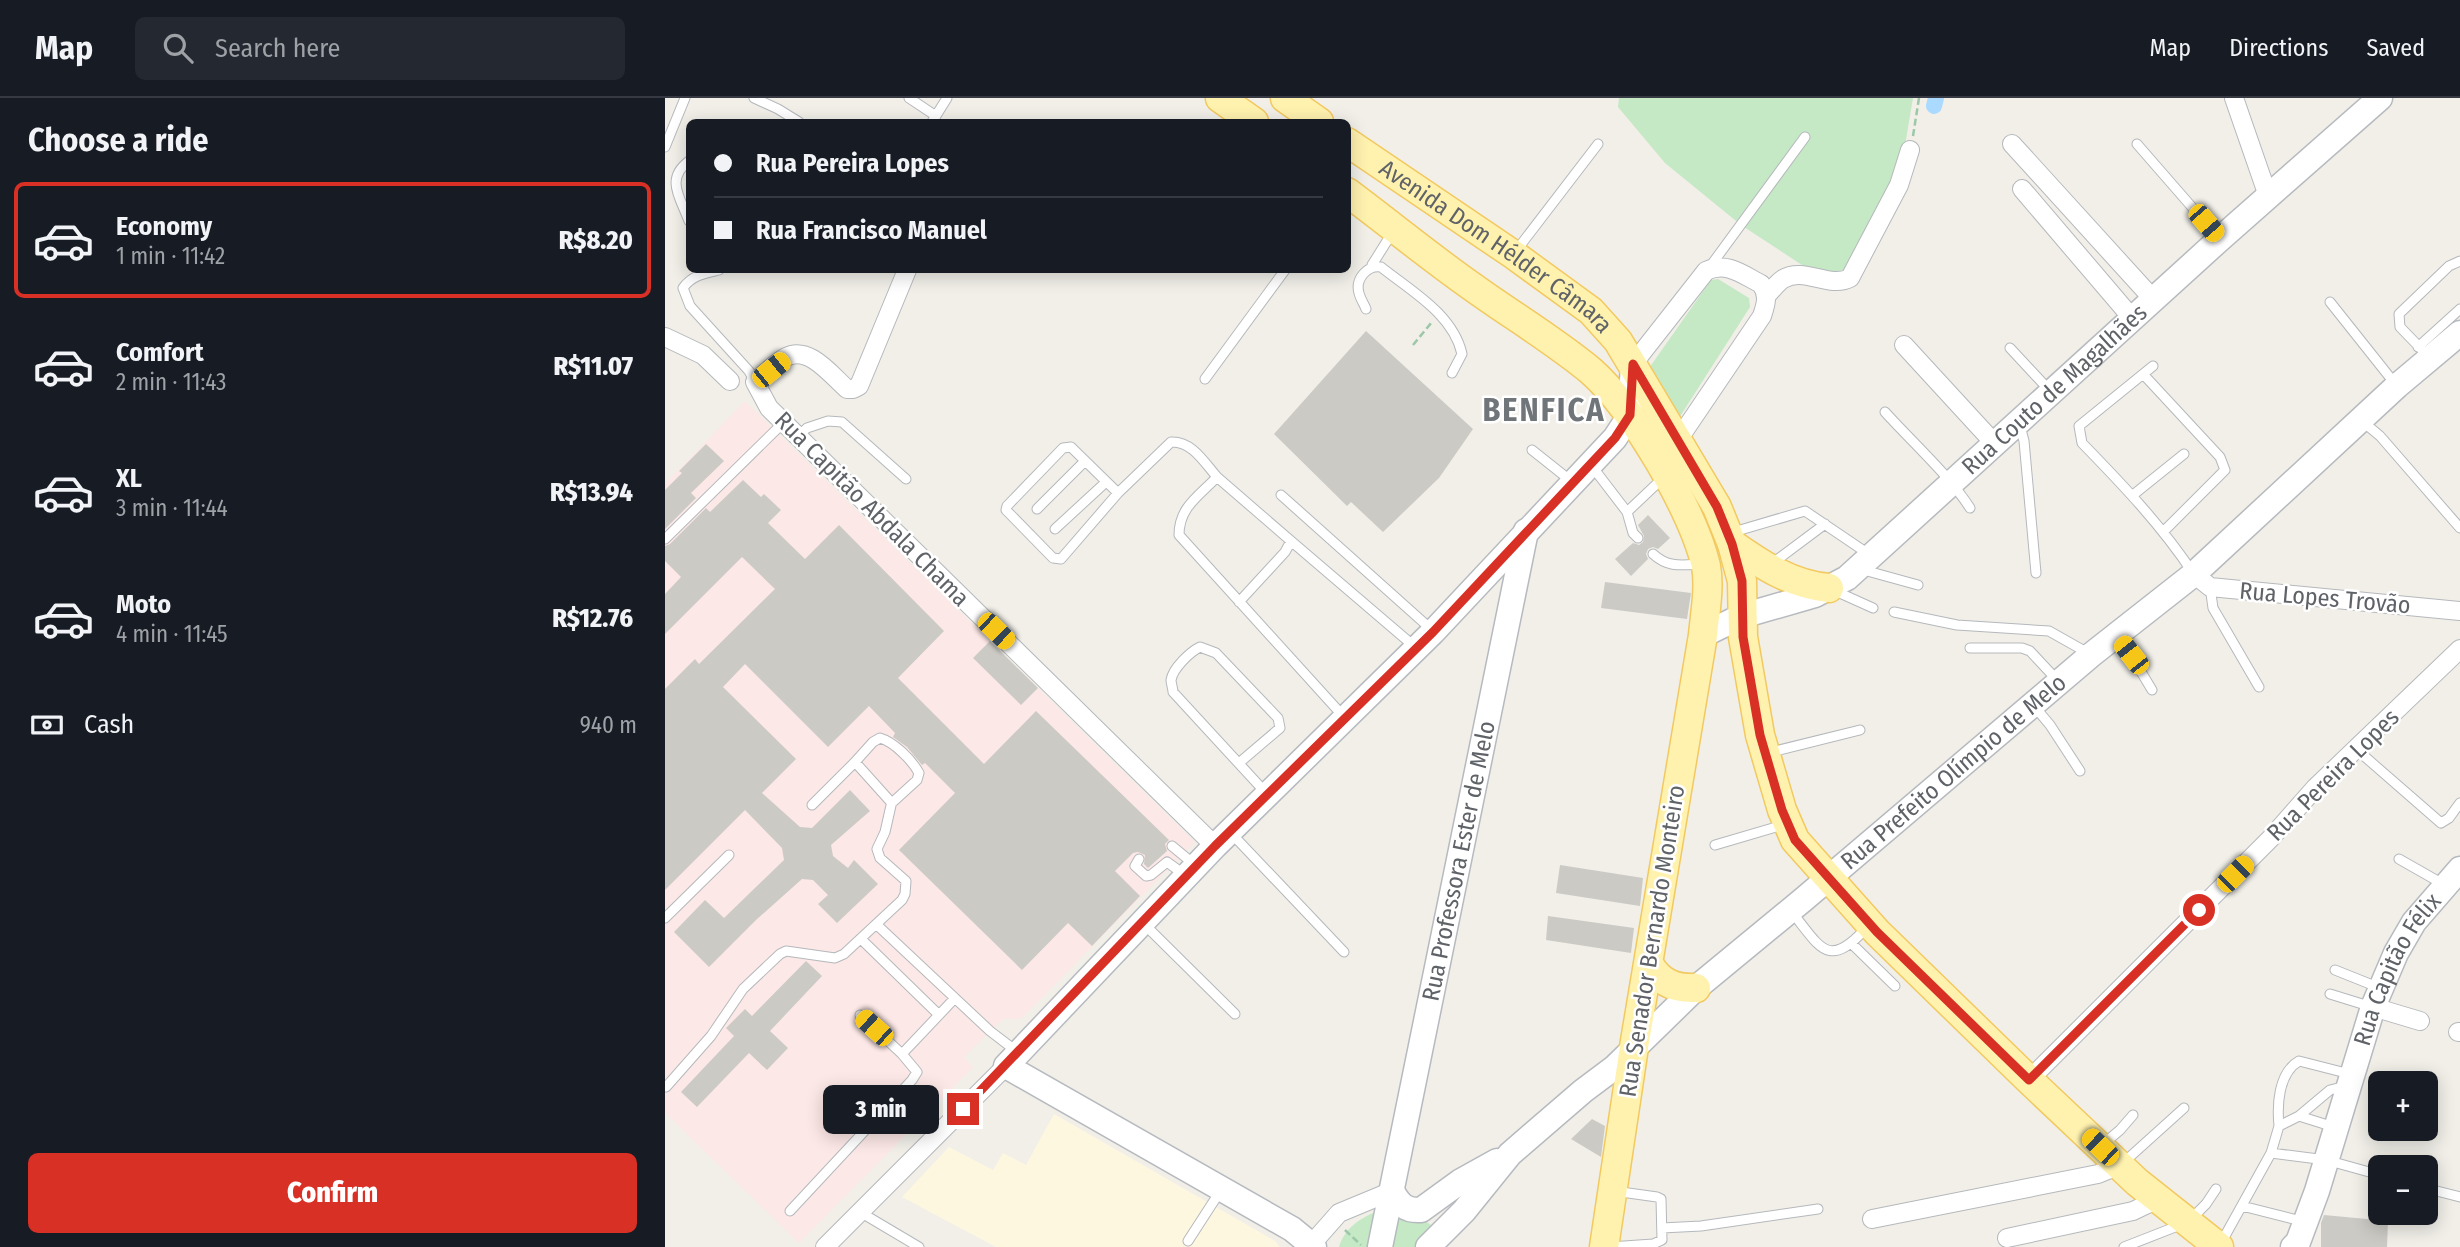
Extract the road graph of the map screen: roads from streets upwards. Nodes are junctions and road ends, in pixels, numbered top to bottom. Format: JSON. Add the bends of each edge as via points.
{"nodes":[{"id":1,"x":1220,"y":98,"type":"edge"},
{"id":2,"x":2235,"y":98,"type":"edge"},
{"id":3,"x":2380,"y":98,"type":"edge"},
{"id":4,"x":1289,"y":99,"type":"edge"},
{"id":5,"x":1246,"y":119,"type":"edge"},
{"id":6,"x":1315,"y":119,"type":"edge"},
{"id":7,"x":1351,"y":145,"type":"edge"},
{"id":8,"x":2012,"y":145,"type":"dead end"},
{"id":9,"x":1910,"y":150,"type":"road end"},
{"id":10,"x":2022,"y":189,"type":"dead end"},
{"id":11,"x":1351,"y":195,"type":"edge"},
{"id":12,"x":2268,"y":196,"type":"junction"},
{"id":13,"x":906,"y":273,"type":"edge"},
{"id":14,"x":1767,"y":295,"type":"junction"},
{"id":15,"x":2153,"y":299,"type":"junction"},
{"id":16,"x":2132,"y":318,"type":"junction"},
{"id":17,"x":2455,"y":329,"type":"edge"},
{"id":18,"x":665,"y":337,"type":"edge"},
{"id":19,"x":1904,"y":345,"type":"dead end"},
{"id":20,"x":1633,"y":364,"type":"junction"},
{"id":21,"x":730,"y":381,"type":"dead end"},
{"id":22,"x":1630,"y":415,"type":"junction"},
{"id":23,"x":1678,"y":440,"type":"junction"},
{"id":24,"x":1995,"y":443,"type":"junction"},
{"id":25,"x":1526,"y":531,"type":"junction"},
{"id":26,"x":1730,"y":539,"type":"junction"},
{"id":27,"x":2202,"y":581,"type":"junction"},
{"id":28,"x":1829,"y":588,"type":"junction"},
{"id":29,"x":2460,"y":611,"type":"edge"},
{"id":30,"x":1742,"y":616,"type":"junction"},
{"id":31,"x":1703,"y":635,"type":"junction"},
{"id":32,"x":2460,"y":649,"type":"edge"},
{"id":33,"x":1222,"y":839,"type":"junction"},
{"id":34,"x":2456,"y":874,"type":"edge"},
{"id":35,"x":1828,"y":877,"type":"junction"},
{"id":36,"x":1649,"y":964,"type":"junction"},
{"id":37,"x":1696,"y":988,"type":"junction"},
{"id":38,"x":2377,"y":998,"type":"junction"},
{"id":39,"x":2420,"y":1021,"type":"dead end"},
{"id":40,"x":1634,"y":1047,"type":"junction"},
{"id":41,"x":1011,"y":1059,"type":"junction"},
{"id":42,"x":2029,"y":1080,"type":"junction"},
{"id":43,"x":1510,"y":1154,"type":"junction"},
{"id":44,"x":2110,"y":1156,"type":"junction"},
{"id":45,"x":1392,"y":1191,"type":"junction"},
{"id":46,"x":2158,"y":1199,"type":"junction"},
{"id":47,"x":1872,"y":1219,"type":"dead end"},
{"id":48,"x":2007,"y":1238,"type":"dead end"},
{"id":49,"x":2299,"y":1240,"type":"edge"},
{"id":50,"x":1439,"y":1242,"type":"edge"},
{"id":51,"x":1311,"y":1246,"type":"edge"},
{"id":52,"x":825,"y":1247,"type":"edge"},
{"id":53,"x":1380,"y":1247,"type":"edge"},
{"id":54,"x":1604,"y":1247,"type":"edge"},
{"id":55,"x":2219,"y":1247,"type":"edge"}],
"edges":[{"from":1,"to":5,"type":"main road"},
{"from":2,"to":12,"type":"street"},
{"from":3,"to":12,"type":"main road","name":"Rua Couto de Magalhães"},
{"from":4,"to":6,"type":"main road"},
{"from":7,"to":20,"type":"main road","name":"Avenida Dom Hélder Câmara","via":[[1591,311]]},
{"from":8,"to":15,"type":"street"},
{"from":9,"to":14,"type":"street","via":[[1899,185],[1850,278],[1832,281],[1792,276]]},
{"from":10,"to":16,"type":"street"},
{"from":11,"to":22,"type":"main road","name":"Avenida Dom Hélder Câmara","via":[[1591,372]]},
{"from":12,"to":15,"type":"main road","name":"Rua Couto de Magalhães"},
{"from":13,"to":33,"type":"street","name":"Rua Capitão Abdala Chama","via":[[859,386],[847,389],[809,356],[797,354],[755,382],[769,408]]},
{"from":14,"to":20,"type":"street","via":[[1761,284],[1729,268],[1706,271]]},
{"from":14,"to":23,"type":"street","via":[[1762,316]]},
{"from":15,"to":16,"type":"main road","name":"Rua Couto de Magalhães"},
{"from":16,"to":24,"type":"main road","name":"Rua Couto de Magalhães"},
{"from":17,"to":27,"type":"main road","name":"Rua Prefeito Olímpio de Melo","via":[[2424,353],[2397,386]]},
{"from":18,"to":21,"type":"street","via":[[703,355]]},
{"from":19,"to":24,"type":"street"},
{"from":20,"to":22,"type":"main road"},
{"from":20,"to":23,"type":"main road","name":"Avenida Dom Hélder Câmara"},
{"from":22,"to":25,"type":"main road","via":[[1615,438]]},
{"from":22,"to":31,"type":"main road","name":"Avenida Dom Hélder Câmara","via":[[1688,517],[1705,563]]},
{"from":23,"to":26,"type":"main road","name":"Avenida Dom Hélder Câmara"},
{"from":24,"to":28,"type":"main road","name":"Rua Couto de Magalhães","via":[[1847,579]]},
{"from":25,"to":33,"type":"main road","via":[[1425,640]]},
{"from":25,"to":45,"type":"main road","name":"Rua Professora Ester de Melo"},
{"from":26,"to":28,"type":"main road","via":[[1767,568],[1798,582]]},
{"from":26,"to":30,"type":"main road","name":"Avenida Dom Hélder Câmara","via":[[1742,581]]},
{"from":27,"to":29,"type":"street","name":"Rua Lopes Trovão"},
{"from":27,"to":35,"type":"main road","name":"Rua Prefeito Olímpio de Melo","via":[[2116,635]]},
{"from":28,"to":30,"type":"main road","name":"Rua Couto de Magalhães"},
{"from":30,"to":31,"type":"main road","name":"Rua Couto de Magalhães"},
{"from":30,"to":35,"type":"main road","name":"Avenida Dom Hélder Câmara","via":[[1766,754],[1788,823],[1795,840]]},
{"from":31,"to":36,"type":"main road","name":"Rua Senador Bernardo Monteiro"},
{"from":32,"to":42,"type":"street","name":"Rua Pereira Lopes"},
{"from":33,"to":41,"type":"main road"},
{"from":34,"to":38,"type":"main road","name":"Rua Capitão Félix","via":[[2414,922]]},
{"from":35,"to":37,"type":"main road","name":"Rua Prefeito Olímpio de Melo"},
{"from":35,"to":42,"type":"main road","name":"Avenida Dom Hélder Câmara","via":[[1861,934]]},
{"from":36,"to":37,"type":"main road","via":[[1668,984]]},
{"from":36,"to":40,"type":"main road","name":"Rua Senador Bernardo Monteiro"},
{"from":37,"to":40,"type":"main road","name":"Rua Prefeito Olímpio de Melo"},
{"from":38,"to":39,"type":"street"},
{"from":38,"to":49,"type":"main road","name":"Rua Capitão Félix"},
{"from":40,"to":43,"type":"main road","name":"Rua Prefeito Olímpio de Melo"},
{"from":40,"to":54,"type":"main road","name":"Rua Senador Bernardo Monteiro"},
{"from":41,"to":51,"type":"main road","via":[[1292,1229]]},
{"from":41,"to":52,"type":"street"},
{"from":42,"to":44,"type":"main road","name":"Avenida Dom Hélder Câmara"},
{"from":43,"to":45,"type":"main road","via":[[1421,1210],[1405,1208]]},
{"from":43,"to":50,"type":"main road","name":"Rua Prefeito Olímpio de Melo"},
{"from":44,"to":46,"type":"main road","name":"Avenida Dom Hélder Câmara"},
{"from":44,"to":47,"type":"street","via":[[2098,1174]]},
{"from":45,"to":51,"type":"street","via":[[1339,1213]]},
{"from":45,"to":53,"type":"main road","name":"Rua Professora Ester de Melo"},
{"from":46,"to":48,"type":"street","via":[[2133,1211]]},
{"from":46,"to":55,"type":"main road","name":"Avenida Dom Hélder Câmara"}]}
